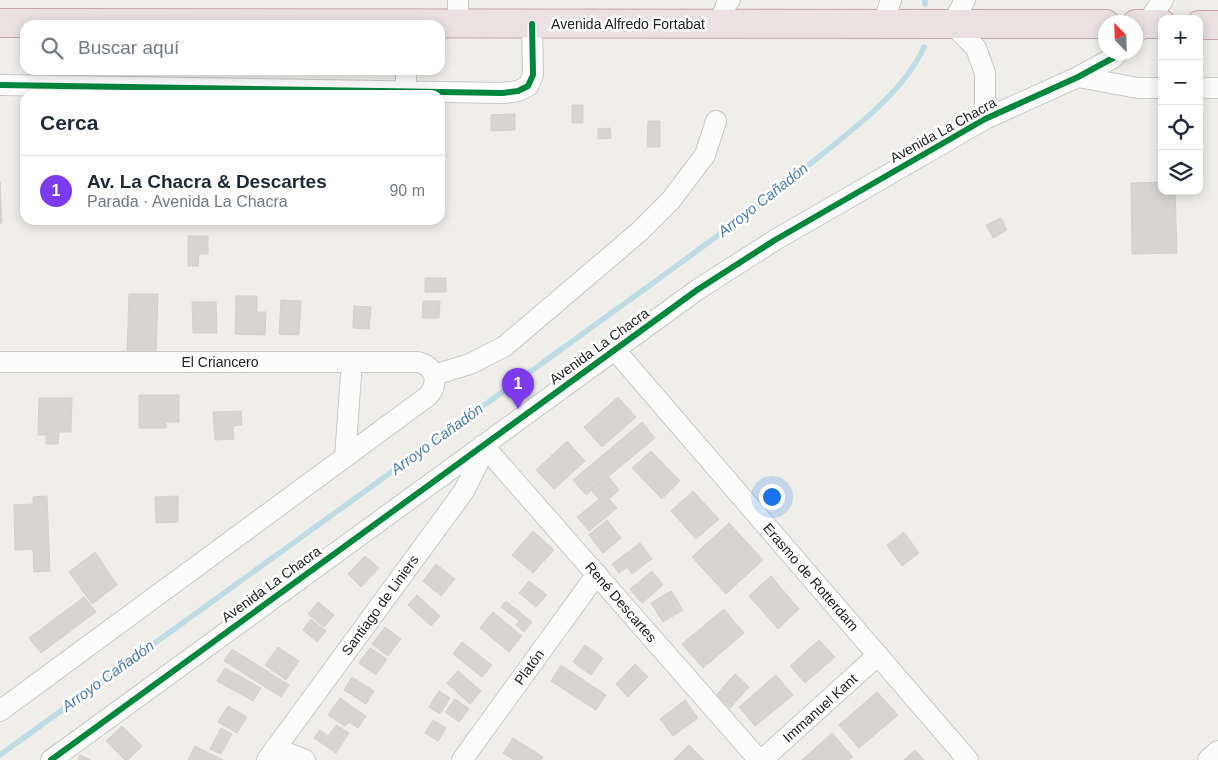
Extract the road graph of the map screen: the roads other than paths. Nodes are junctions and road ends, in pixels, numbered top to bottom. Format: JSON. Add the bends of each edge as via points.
{"nodes":[{"id":1,"x":966,"y":0,"type":"edge"},
{"id":2,"x":1163,"y":0,"type":"edge"},
{"id":3,"x":458,"y":12,"type":"edge"},
{"id":4,"x":725,"y":12,"type":"edge"},
{"id":5,"x":887,"y":12,"type":"edge"},
{"id":6,"x":425,"y":20,"type":"edge"},
{"id":7,"x":0,"y":23,"type":"edge"},
{"id":8,"x":20,"y":23,"type":"edge"},
{"id":9,"x":532,"y":24,"type":"junction"},
{"id":10,"x":952,"y":24,"type":"junction"},
{"id":11,"x":1098,"y":24,"type":"edge"},
{"id":12,"x":1203,"y":24,"type":"edge"},
{"id":13,"x":1218,"y":25,"type":"edge"},
{"id":14,"x":1145,"y":27,"type":"edge"},
{"id":15,"x":1109,"y":60,"type":"edge"},
{"id":16,"x":406,"y":75,"type":"edge"},
{"id":17,"x":1078,"y":77,"type":"junction"},
{"id":18,"x":0,"y":85,"type":"edge"},
{"id":19,"x":1158,"y":88,"type":"edge"},
{"id":20,"x":1203,"y":88,"type":"edge"},
{"id":21,"x":1218,"y":88,"type":"edge"},
{"id":22,"x":338,"y":90,"type":"edge"},
{"id":23,"x":406,"y":90,"type":"edge"},
{"id":24,"x":445,"y":91,"type":"edge"},
{"id":25,"x":984,"y":119,"type":"junction"},
{"id":26,"x":716,"y":121,"type":"dead end"},
{"id":27,"x":615,"y":350,"type":"junction"},
{"id":28,"x":0,"y":362,"type":"edge"},
{"id":29,"x":352,"y":362,"type":"junction"},
{"id":30,"x":434,"y":375,"type":"junction"},
{"id":31,"x":483,"y":445,"type":"junction"},
{"id":32,"x":346,"y":457,"type":"junction"},
{"id":33,"x":596,"y":574,"type":"junction"},
{"id":34,"x":878,"y":655,"type":"junction"},
{"id":35,"x":0,"y":711,"type":"edge"},
{"id":36,"x":1218,"y":751,"type":"edge"},
{"id":37,"x":271,"y":754,"type":"edge"},
{"id":38,"x":51,"y":760,"type":"edge"},
{"id":39,"x":305,"y":760,"type":"edge"},
{"id":40,"x":462,"y":760,"type":"edge"},
{"id":41,"x":760,"y":760,"type":"edge"},
{"id":42,"x":968,"y":760,"type":"edge"},
{"id":43,"x":1208,"y":760,"type":"edge"}],
"edges":[{"from":1,"to":10,"type":"street"},
{"from":2,"to":14,"type":"street"},
{"from":3,"to":6,"type":"highway","name":"Avenida Alfredo Fortabat"},
{"from":3,"to":9,"type":"highway","name":"Avenida Alfredo Fortabat"},
{"from":4,"to":5,"type":"highway","name":"Avenida Alfredo Fortabat"},
{"from":4,"to":9,"type":"highway","name":"Avenida Alfredo Fortabat"},
{"from":5,"to":10,"type":"highway","name":"Avenida Alfredo Fortabat"},
{"from":7,"to":8,"type":"highway","name":"Avenida Alfredo Fortabat"},
{"from":9,"to":24,"type":"street","via":[[533,75],[528,86],[518,91],[503,92]]},
{"from":10,"to":11,"type":"highway","name":"Avenida Alfredo Fortabat"},
{"from":10,"to":25,"type":"street","via":[[976,48],[985,73]]},
{"from":12,"to":13,"type":"highway"},
{"from":15,"to":17,"type":"street","name":"Avenida La Chacra"},
{"from":16,"to":23,"type":"street"},
{"from":17,"to":19,"type":"street","via":[[1138,88]]},
{"from":17,"to":25,"type":"street","name":"Avenida La Chacra"},
{"from":18,"to":22,"type":"street"},
{"from":20,"to":21,"type":"street"},
{"from":25,"to":27,"type":"street","name":"Avenida La Chacra","via":[[775,240],[697,290]]},
{"from":26,"to":30,"type":"street","via":[[705,155],[670,200],[639,232],[505,346],[470,364]]},
{"from":27,"to":31,"type":"street","name":"Avenida La Chacra"},
{"from":27,"to":34,"type":"street","name":"Erasmo de Rotterdam"},
{"from":28,"to":29,"type":"street","name":"El Criancero"},
{"from":29,"to":30,"type":"street","name":"El Criancero","via":[[418,362],[430,368]]},
{"from":29,"to":32,"type":"street"},
{"from":30,"to":32,"type":"street","via":[[433,390],[428,396]]},
{"from":31,"to":33,"type":"street","name":"René Descartes"},
{"from":31,"to":37,"type":"street","name":"Santiago de Liniers","via":[[464,491]]},
{"from":31,"to":38,"type":"street","name":"Avenida La Chacra"},
{"from":32,"to":35,"type":"street"},
{"from":33,"to":40,"type":"street","name":"Platón"},
{"from":33,"to":41,"type":"street","name":"René Descartes"},
{"from":34,"to":41,"type":"street","name":"Immanuel Kant"},
{"from":34,"to":42,"type":"street","name":"Erasmo de Rotterdam"},
{"from":36,"to":43,"type":"street"},
{"from":37,"to":39,"type":"street"}]}
